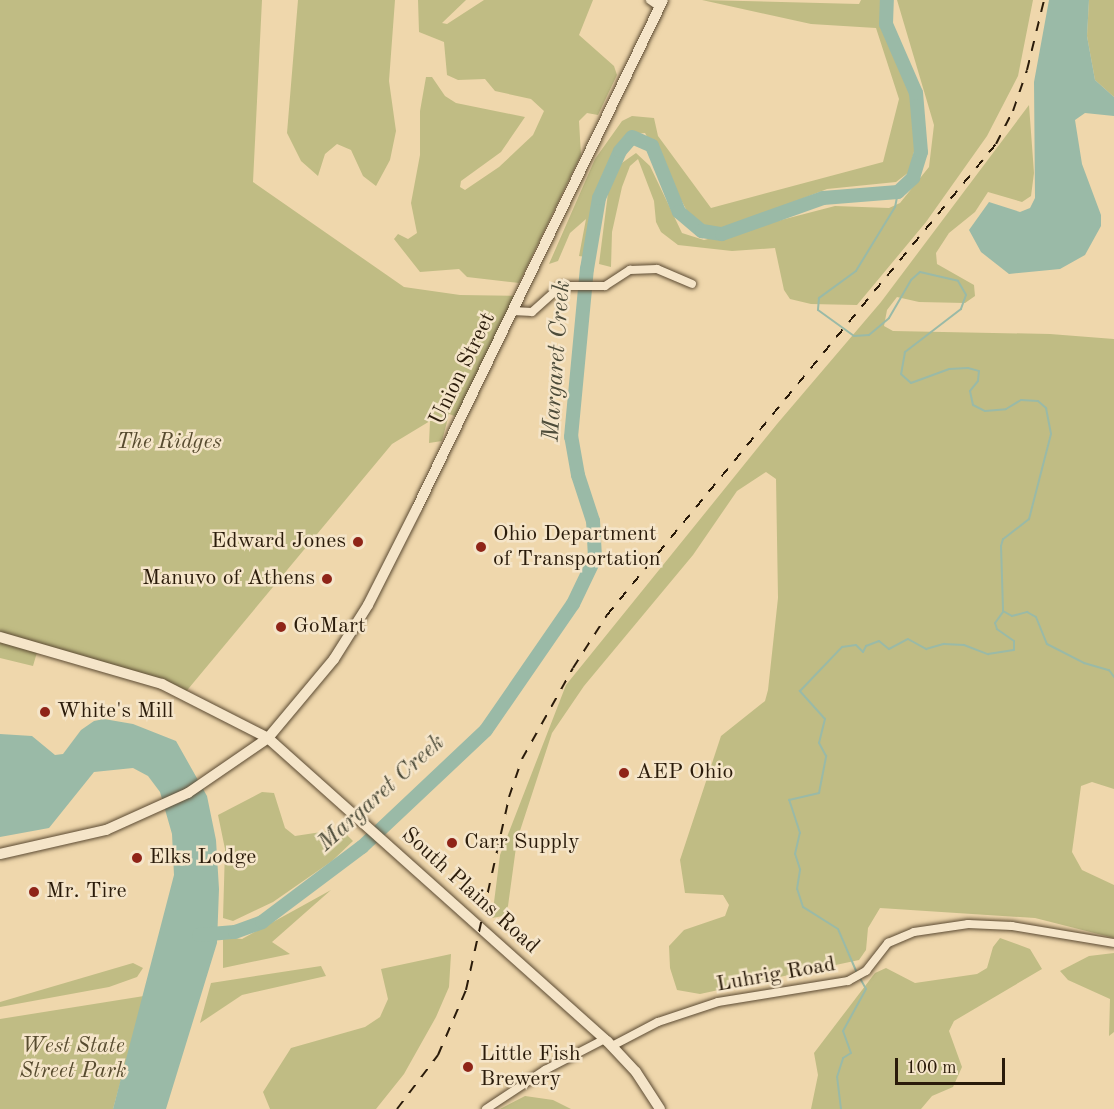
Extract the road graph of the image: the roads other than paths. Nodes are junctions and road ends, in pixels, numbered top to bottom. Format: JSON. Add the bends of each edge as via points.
{"nodes":[{"id":1,"x":650,"y":0,"type":"edge"},
{"id":2,"x":662,"y":3,"type":"edge"},
{"id":3,"x":692,"y":284,"type":"dead end"},
{"id":4,"x":513,"y":311,"type":"junction"},
{"id":5,"x":0,"y":636,"type":"edge"},
{"id":6,"x":268,"y":738,"type":"junction"},
{"id":7,"x":0,"y":854,"type":"edge"},
{"id":8,"x":1114,"y":943,"type":"edge"},
{"id":9,"x":609,"y":1042,"type":"junction"},
{"id":10,"x":486,"y":1109,"type":"edge"},
{"id":11,"x":660,"y":1109,"type":"edge"}],
"edges":[{"from":1,"to":2,"type":"street"},
{"from":2,"to":4,"type":"main road","name":"Union Street"},
{"from":3,"to":4,"type":"street","via":[[648,269],[630,270],[605,286],[561,286],[532,312]]},
{"from":4,"to":6,"type":"main road","name":"Union Street","via":[[368,605],[334,659]]},
{"from":5,"to":6,"type":"main road","name":"South Plains Road","via":[[162,684]]},
{"from":6,"to":7,"type":"main road","name":"Union Street","via":[[228,768],[145,815],[68,842]]},
{"from":6,"to":9,"type":"main road","name":"South Plains Road"},
{"from":8,"to":9,"type":"street","name":"Luhrig Road","via":[[1012,926],[960,925],[897,938],[866,971],[854,978],[718,1002]]},
{"from":9,"to":10,"type":"street","name":"Luhrig Road","via":[[545,1070]]},
{"from":9,"to":11,"type":"main road","name":"South Plains Road","via":[[636,1072]]}]}
